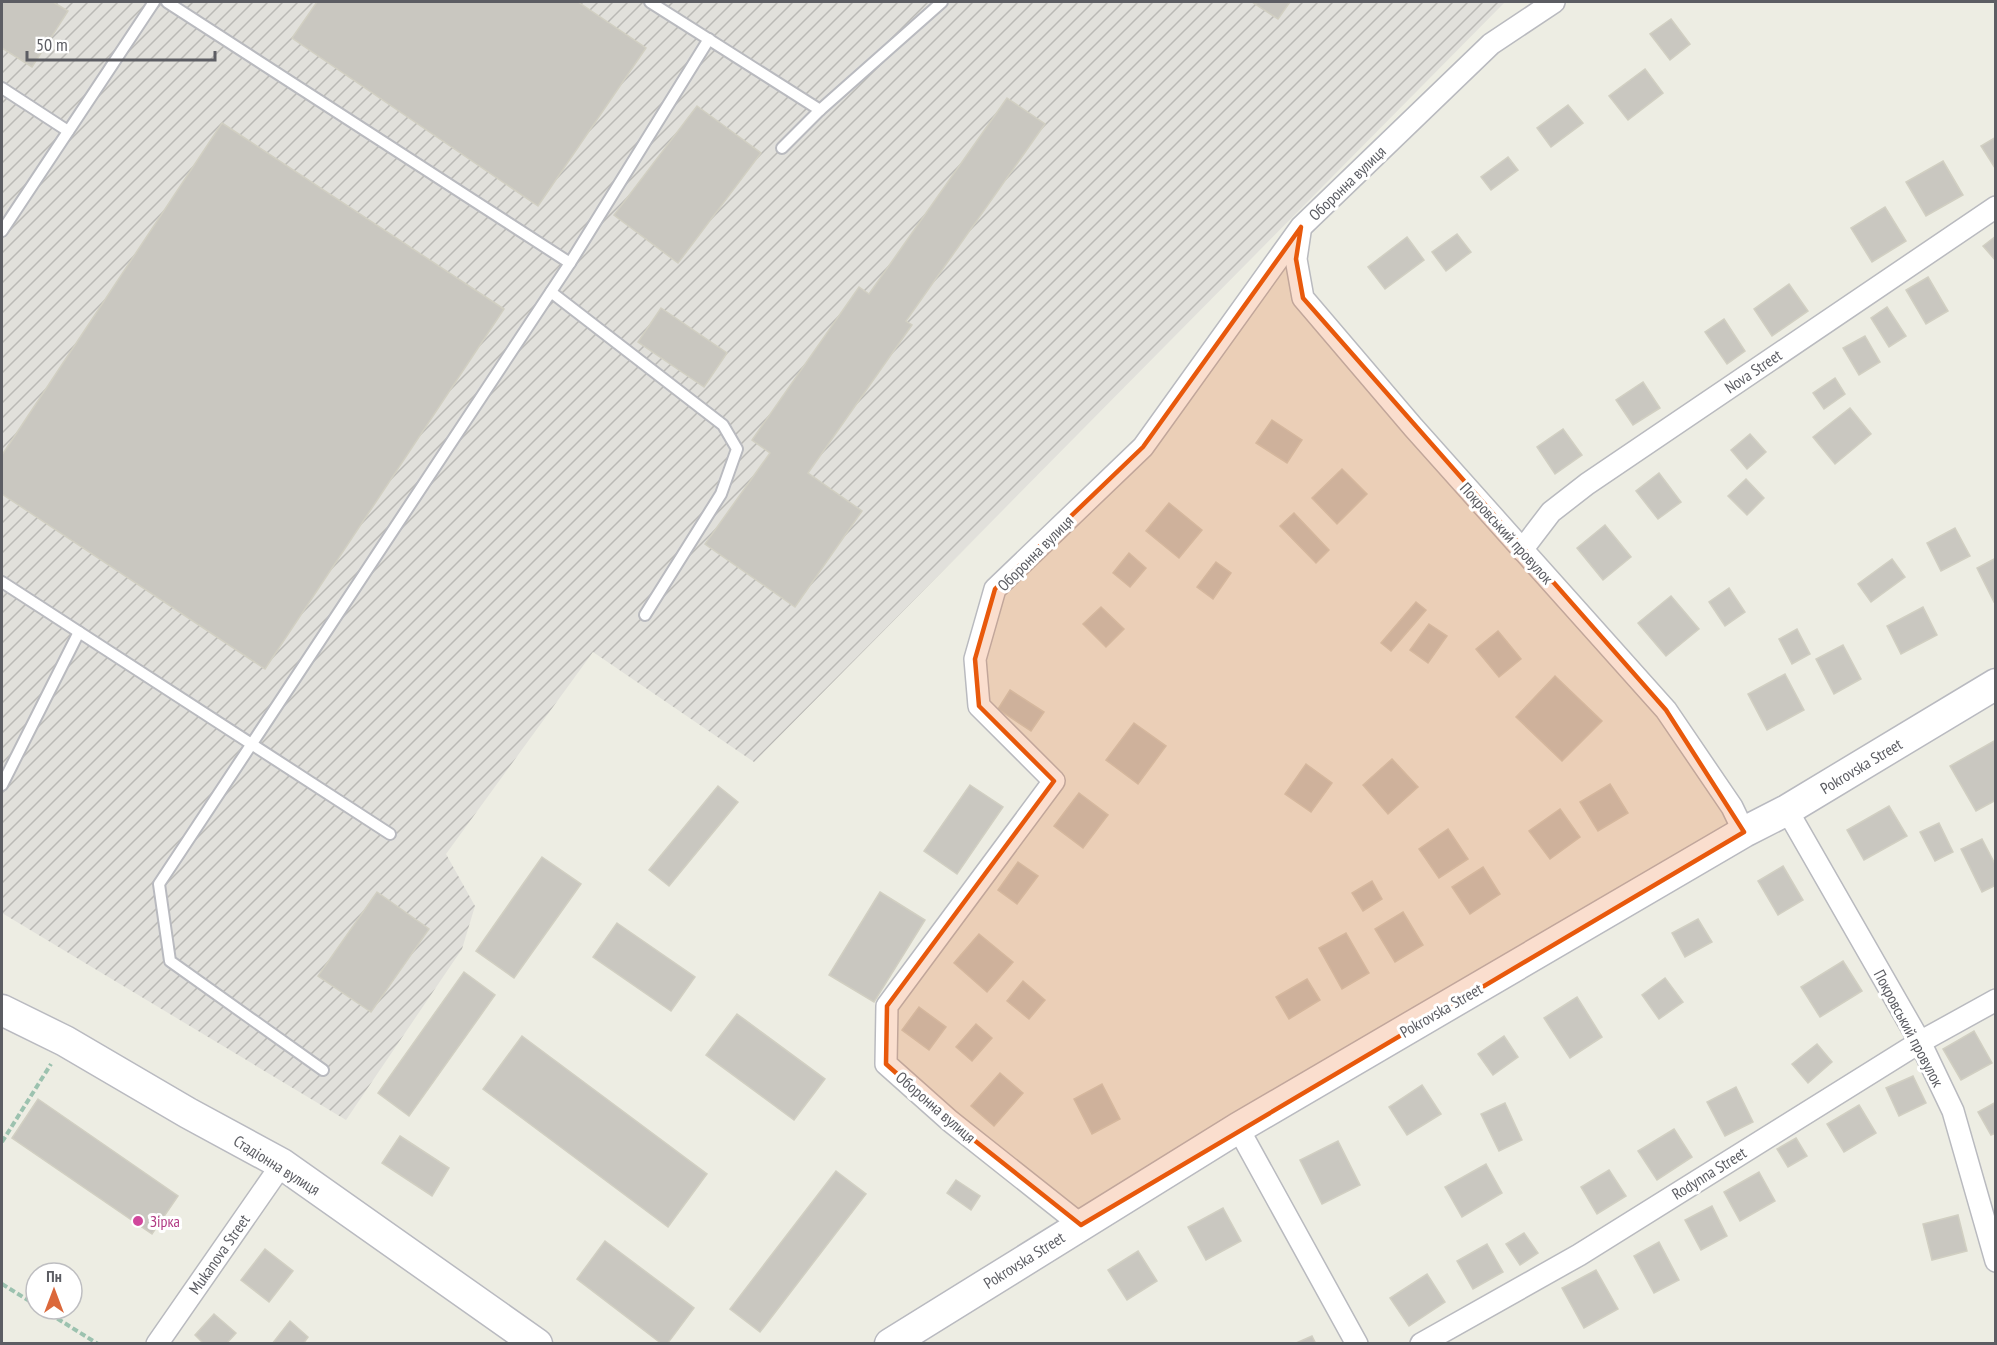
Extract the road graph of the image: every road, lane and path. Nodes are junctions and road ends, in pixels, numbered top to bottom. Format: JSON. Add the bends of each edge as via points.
{"nodes":[{"id":1,"x":154,"y":2,"type":"edge"},
{"id":2,"x":167,"y":2,"type":"edge"},
{"id":3,"x":650,"y":2,"type":"edge"},
{"id":4,"x":942,"y":2,"type":"edge"},
{"id":5,"x":1554,"y":2,"type":"edge"},
{"id":6,"x":709,"y":39,"type":"junction"},
{"id":7,"x":2,"y":88,"type":"edge"},
{"id":8,"x":820,"y":110,"type":"junction"},
{"id":9,"x":68,"y":131,"type":"junction"},
{"id":10,"x":782,"y":148,"type":"dead end"},
{"id":11,"x":1995,"y":207,"type":"edge"},
{"id":12,"x":1302,"y":226,"type":"junction"},
{"id":13,"x":2,"y":231,"type":"edge"},
{"id":14,"x":570,"y":263,"type":"junction"},
{"id":15,"x":551,"y":292,"type":"junction"},
{"id":16,"x":1522,"y":550,"type":"junction"},
{"id":17,"x":2,"y":582,"type":"edge"},
{"id":18,"x":645,"y":615,"type":"dead end"},
{"id":19,"x":80,"y":632,"type":"junction"},
{"id":20,"x":1995,"y":684,"type":"edge"},
{"id":21,"x":252,"y":744,"type":"junction"},
{"id":22,"x":2,"y":785,"type":"edge"},
{"id":23,"x":1787,"y":810,"type":"junction"},
{"id":24,"x":1744,"y":832,"type":"junction"},
{"id":25,"x":390,"y":834,"type":"dead end"},
{"id":26,"x":1995,"y":1000,"type":"edge"},
{"id":27,"x":2,"y":1010,"type":"edge"},
{"id":28,"x":65,"y":1041,"type":"junction"},
{"id":29,"x":1920,"y":1042,"type":"junction"},
{"id":30,"x":323,"y":1070,"type":"dead end"},
{"id":31,"x":1238,"y":1128,"type":"junction"},
{"id":32,"x":2,"y":1142,"type":"edge"},
{"id":33,"x":282,"y":1164,"type":"junction"},
{"id":34,"x":1081,"y":1225,"type":"junction"},
{"id":35,"x":1995,"y":1260,"type":"edge"},
{"id":36,"x":2,"y":1284,"type":"edge"},
{"id":37,"x":24,"y":1298,"type":"edge"},
{"id":38,"x":61,"y":1321,"type":"edge"},
{"id":39,"x":98,"y":1344,"type":"edge"},
{"id":40,"x":157,"y":1344,"type":"edge"},
{"id":41,"x":537,"y":1344,"type":"edge"},
{"id":42,"x":890,"y":1344,"type":"edge"},
{"id":43,"x":1357,"y":1344,"type":"edge"},
{"id":44,"x":1421,"y":1344,"type":"edge"}],
"edges":[{"from":1,"to":9,"type":"lane"},
{"from":2,"to":14,"type":"lane"},
{"from":3,"to":6,"type":"lane"},
{"from":4,"to":8,"type":"lane"},
{"from":5,"to":12,"type":"street","name":"Оборонна вулиця","via":[[1491,44]]},
{"from":6,"to":8,"type":"lane"},
{"from":6,"to":14,"type":"lane"},
{"from":7,"to":9,"type":"lane"},
{"from":8,"to":10,"type":"lane"},
{"from":9,"to":13,"type":"lane"},
{"from":11,"to":16,"type":"street","name":"Nova Street","via":[[1587,484],[1551,512]]},
{"from":12,"to":16,"type":"street","name":"Покровський провулок","via":[[1296,259],[1303,298]]},
{"from":12,"to":34,"type":"street","name":"Оборонна вулиця","via":[[1143,447],[995,590],[975,659],[979,706],[1054,781],[887,1006],[886,1064],[950,1121]]},
{"from":14,"to":15,"type":"lane"},
{"from":15,"to":18,"type":"lane","via":[[723,425],[737,449],[721,494]]},
{"from":15,"to":21,"type":"lane"},
{"from":16,"to":24,"type":"street","name":"Покровський провулок","via":[[1666,710],[1732,807]]},
{"from":17,"to":19,"type":"lane"},
{"from":19,"to":21,"type":"lane"},
{"from":19,"to":22,"type":"lane"},
{"from":20,"to":23,"type":"street","name":"Pokrovska Street"},
{"from":21,"to":25,"type":"lane"},
{"from":21,"to":30,"type":"lane","via":[[159,884],[170,962]]},
{"from":23,"to":24,"type":"street","name":"Pokrovska Street"},
{"from":23,"to":29,"type":"street","name":"Покровський провулок"},
{"from":24,"to":31,"type":"street","name":"Pokrovska Street"},
{"from":26,"to":29,"type":"street","name":"Rodynna Street"},
{"from":27,"to":28,"type":"street","name":"Стадіонна вулиця"},
{"from":28,"to":32,"type":"path"},
{"from":28,"to":33,"type":"street","name":"Стадіонна вулиця"},
{"from":29,"to":35,"type":"street","name":"Покровський провулок","via":[[1953,1111]]},
{"from":29,"to":44,"type":"street","name":"Rodynna Street","via":[[1579,1255]]},
{"from":31,"to":34,"type":"street","name":"Pokrovska Street"},
{"from":31,"to":43,"type":"street"},
{"from":33,"to":40,"type":"street","name":"Mukanova Street"},
{"from":33,"to":41,"type":"street","name":"Стадіонна вулиця"},
{"from":34,"to":42,"type":"street","name":"Pokrovska Street"},
{"from":36,"to":37,"type":"path"},
{"from":38,"to":39,"type":"path"}]}
